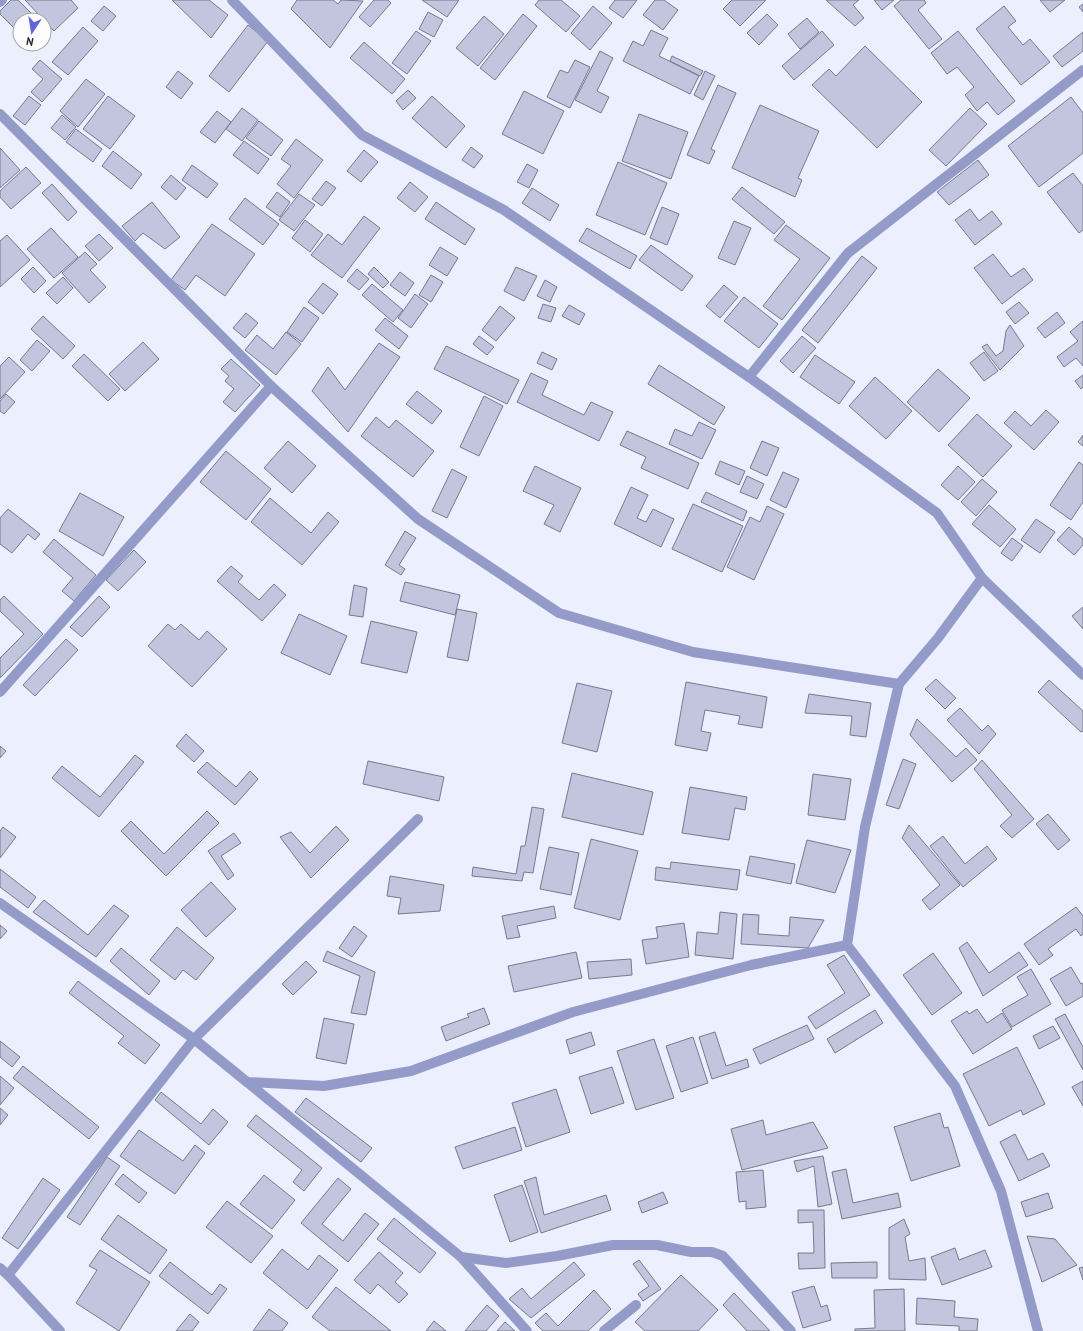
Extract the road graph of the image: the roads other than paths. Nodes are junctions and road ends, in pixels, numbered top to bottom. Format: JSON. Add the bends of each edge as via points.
{"nodes":[{"id":1,"x":238,"y":2,"type":"edge"},
{"id":2,"x":1083,"y":70,"type":"edge"},
{"id":3,"x":0,"y":114,"type":"edge"},
{"id":4,"x":749,"y":377,"type":"junction"},
{"id":5,"x":271,"y":386,"type":"junction"},
{"id":6,"x":982,"y":578,"type":"junction"},
{"id":7,"x":1083,"y":675,"type":"edge"},
{"id":8,"x":899,"y":684,"type":"junction"},
{"id":9,"x":0,"y":692,"type":"edge"},
{"id":10,"x":418,"y":819,"type":"dead end"},
{"id":11,"x":0,"y":903,"type":"edge"},
{"id":12,"x":847,"y":945,"type":"junction"},
{"id":13,"x":194,"y":1039,"type":"junction"},
{"id":14,"x":247,"y":1082,"type":"junction"},
{"id":15,"x":461,"y":1257,"type":"junction"},
{"id":16,"x":0,"y":1268,"type":"edge"},
{"id":17,"x":8,"y":1275,"type":"junction"},
{"id":18,"x":636,"y":1305,"type":"dead end"},
{"id":19,"x":55,"y":1329,"type":"edge"},
{"id":20,"x":527,"y":1331,"type":"edge"},
{"id":21,"x":604,"y":1331,"type":"edge"},
{"id":22,"x":791,"y":1331,"type":"edge"},
{"id":23,"x":1038,"y":1331,"type":"edge"}],
"edges":[{"from":1,"to":4,"type":"street","via":[[362,135],[504,210]]},
{"from":2,"to":4,"type":"street","via":[[848,253]]},
{"from":3,"to":5,"type":"street"},
{"from":4,"to":6,"type":"street","via":[[937,513]]},
{"from":5,"to":8,"type":"street","via":[[418,519],[559,613],[693,652]]},
{"from":5,"to":9,"type":"street"},
{"from":6,"to":7,"type":"street"},
{"from":6,"to":8,"type":"street","via":[[938,638]]},
{"from":8,"to":12,"type":"street","via":[[865,828]]},
{"from":10,"to":13,"type":"street"},
{"from":11,"to":13,"type":"street"},
{"from":12,"to":14,"type":"street","via":[[752,966],[573,1012],[411,1071],[324,1086]]},
{"from":12,"to":23,"type":"street","via":[[955,1086],[1001,1190]]},
{"from":13,"to":14,"type":"street"},
{"from":13,"to":17,"type":"street"},
{"from":14,"to":15,"type":"street"},
{"from":15,"to":20,"type":"street"},
{"from":15,"to":22,"type":"street","via":[[506,1263],[614,1245],[657,1245],[691,1252],[712,1252],[723,1256]]},
{"from":16,"to":17,"type":"street"},
{"from":17,"to":19,"type":"street"},
{"from":18,"to":21,"type":"street"}]}
